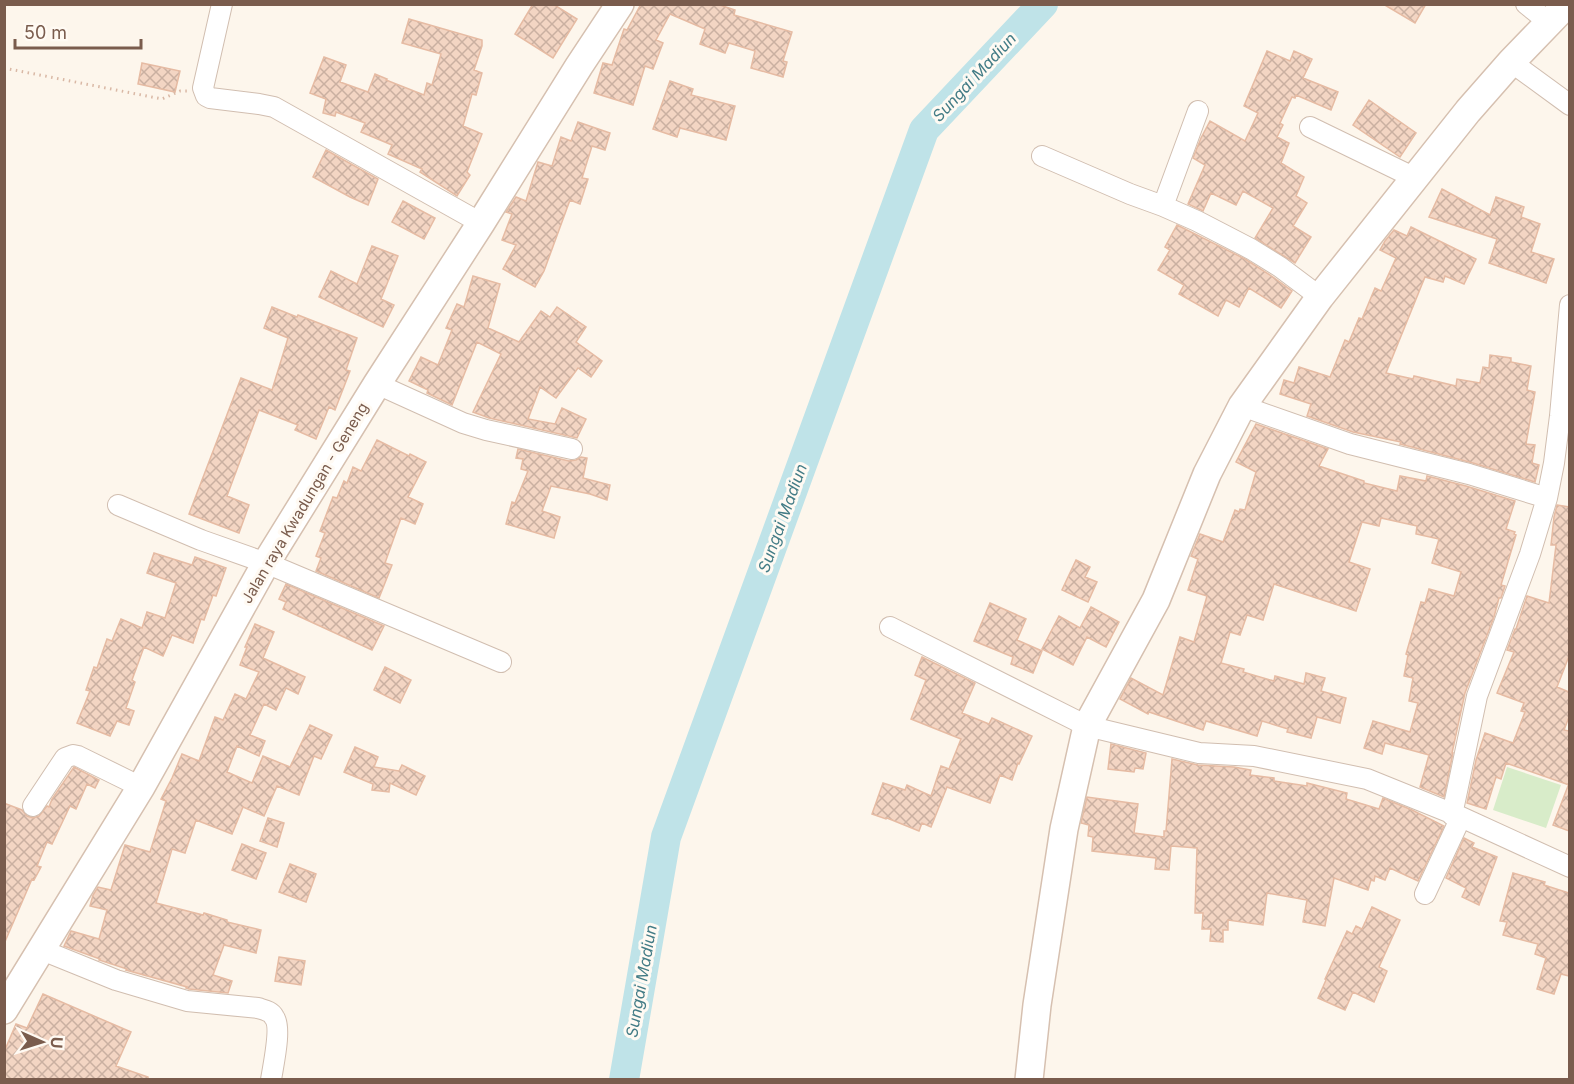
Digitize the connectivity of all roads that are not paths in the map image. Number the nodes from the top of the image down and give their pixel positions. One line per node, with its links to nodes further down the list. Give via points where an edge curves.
1 (222, 4): 12 (street, via 203,88 206,96 274,107)
2 (620, 4): 12 (street, Jalan raya Kwadungan - Geneng)
3 (1526, 4): 4 (street)
4 (1559, 14): 5 (street)
5 (1511, 62): 6 (street); 10 (street)
6 (1569, 105)
7 (1198, 111): 11 (street)
8 (1310, 126): 10 (street)
9 (1041, 156): 11 (street)
10 (1415, 177): 13 (street)
11 (1163, 206): 13 (street, via 1251,249)
12 (481, 223): 15 (street, Jalan raya Kwadungan - Geneng)
13 (1320, 297): 16 (street)
14 (1569, 305): 18 (street, via 1560,416)
15 (377, 384): 17 (street, via 463,423); 20 (street, Jalan raya Kwadungan - Geneng)
16 (1242, 406): 18 (street, via 1350,444); 23 (street, via 1208,474 1156,600)
17 (572, 449)
18 (1547, 498): 26 (street, via 1477,696)
19 (118, 505): 20 (street)
20 (266, 563): 22 (street); 24 (street, Jalan raya Kwadungan - Geneng)
21 (890, 627): 23 (street)
22 (501, 662)
23 (1087, 726): 26 (street, via 1199,753 1254,756 1367,779); 32 (street, via 1064,829)
24 (141, 787): 25 (street, via 73,754 65,758); 29 (street, Jalan raya Kwadungan - Geneng)
25 (33, 806)
26 (1456, 816): 27 (street); 28 (street)
27 (1569, 867)
28 (1425, 894)
29 (42, 950): 30 (street, Jalan raya Kwadungan - Geneng); 31 (street, via 116,980 187,1001 258,1008 274,1015 278,1030)
30 (4, 1010)
31 (271, 1080)
32 (1029, 1080)

